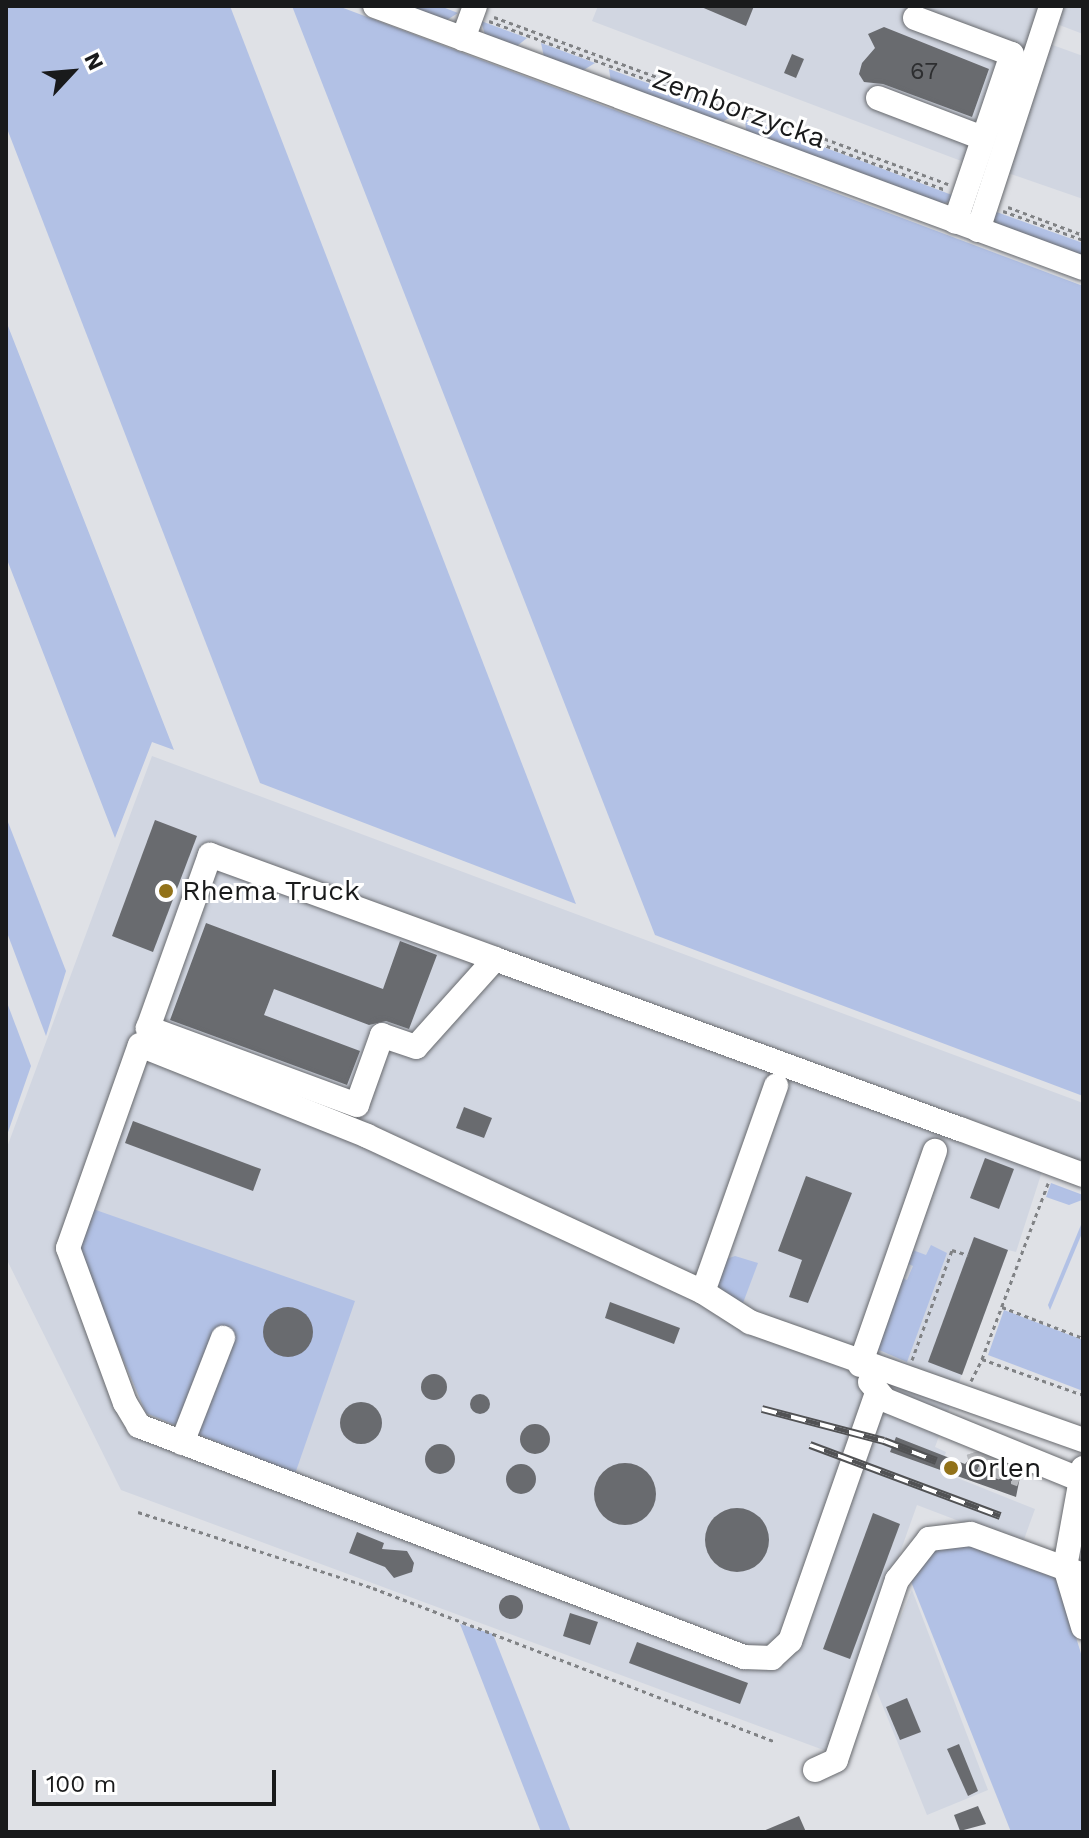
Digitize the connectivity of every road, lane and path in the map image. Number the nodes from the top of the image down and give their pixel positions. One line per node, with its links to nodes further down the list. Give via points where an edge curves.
1 (375, 6): 5 (street, Zemborzycka)
2 (1051, 6): 8 (street)
3 (479, 10): 5 (street); 8 (path); 8 (path)
4 (915, 18): 7 (street, via 1012,54)
5 (463, 39): 9 (street, Zemborzycka)
6 (878, 98): 7 (street)
7 (983, 138): 8 (street)
8 (975, 197): 9 (street); 10 (path)
9 (967, 226): 11 (street, Zemborzycka)
10 (1083, 237)
11 (1083, 268)
12 (495, 959): 12 (street, via 210,855 148,1028 357,1105 382,1035 416,1047); 15 (street)
13 (776, 1086): 17 (street)
14 (935, 1151): 22 (street)
15 (1072, 1179): 18 (path, via 1050,1179)
16 (968, 1255): 23 (path, via 952,1250)
17 (703, 1292): 22 (street, via 750,1322); 29 (street, via 367,1136 140,1045 68,1248 125,1403 139,1426)
18 (1002, 1307): 20 (path); 21 (path)
19 (223, 1338): 29 (street)
20 (1083, 1338)
21 (982, 1359): 24 (path); 26 (path)
22 (860, 1365): 25 (street); 27 (street)
23 (910, 1366)
24 (968, 1388)
25 (877, 1393): 29 (street, via 790,1641 772,1658 744,1657); 30 (street)
26 (1083, 1395)
27 (989, 1408): 28 (street); 30 (street, via 977,1414)
28 (1083, 1440)
29 (182, 1443)
30 (976, 1443): 32 (street)
31 (1021, 1475): 32 (street)
32 (1077, 1475): 34 (street, via 1079,1509 1067,1541)
33 (138, 1512): 36 (path, via 373,1588)
34 (1074, 1571): 35 (street); 37 (street, via 971,1534 929,1539 897,1580 836,1760)
35 (1083, 1627)
36 (774, 1741)
37 (815, 1770)

